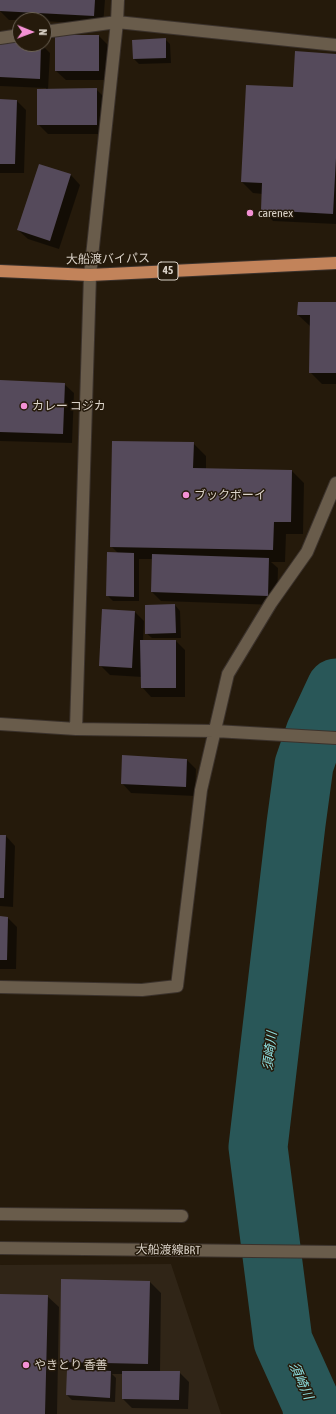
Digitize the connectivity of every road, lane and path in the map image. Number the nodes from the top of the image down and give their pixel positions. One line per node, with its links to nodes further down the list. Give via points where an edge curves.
1 (118, 0): 2 (street)
2 (117, 22): 3 (street); 6 (street); 9 (street)
3 (52, 31)
4 (12, 36): 5 (street)
5 (0, 38)
6 (336, 45)
7 (336, 263): 9 (highway, 大船渡バイパス / 45)
8 (0, 271): 9 (highway, 大船渡バイパス / 45)
9 (90, 275): 12 (street)
10 (336, 483): 13 (street, via 307,552 271,603 228,674)
11 (0, 724): 12 (street)
12 (76, 729): 13 (street)
13 (215, 731): 14 (street); 15 (street, via 201,790 177,986 142,990)
14 (336, 738)
15 (0, 987)
16 (0, 1214): 17 (street)
17 (182, 1216)
18 (0, 1248): 19 (street, 大船渡線BRT)
19 (336, 1252)

